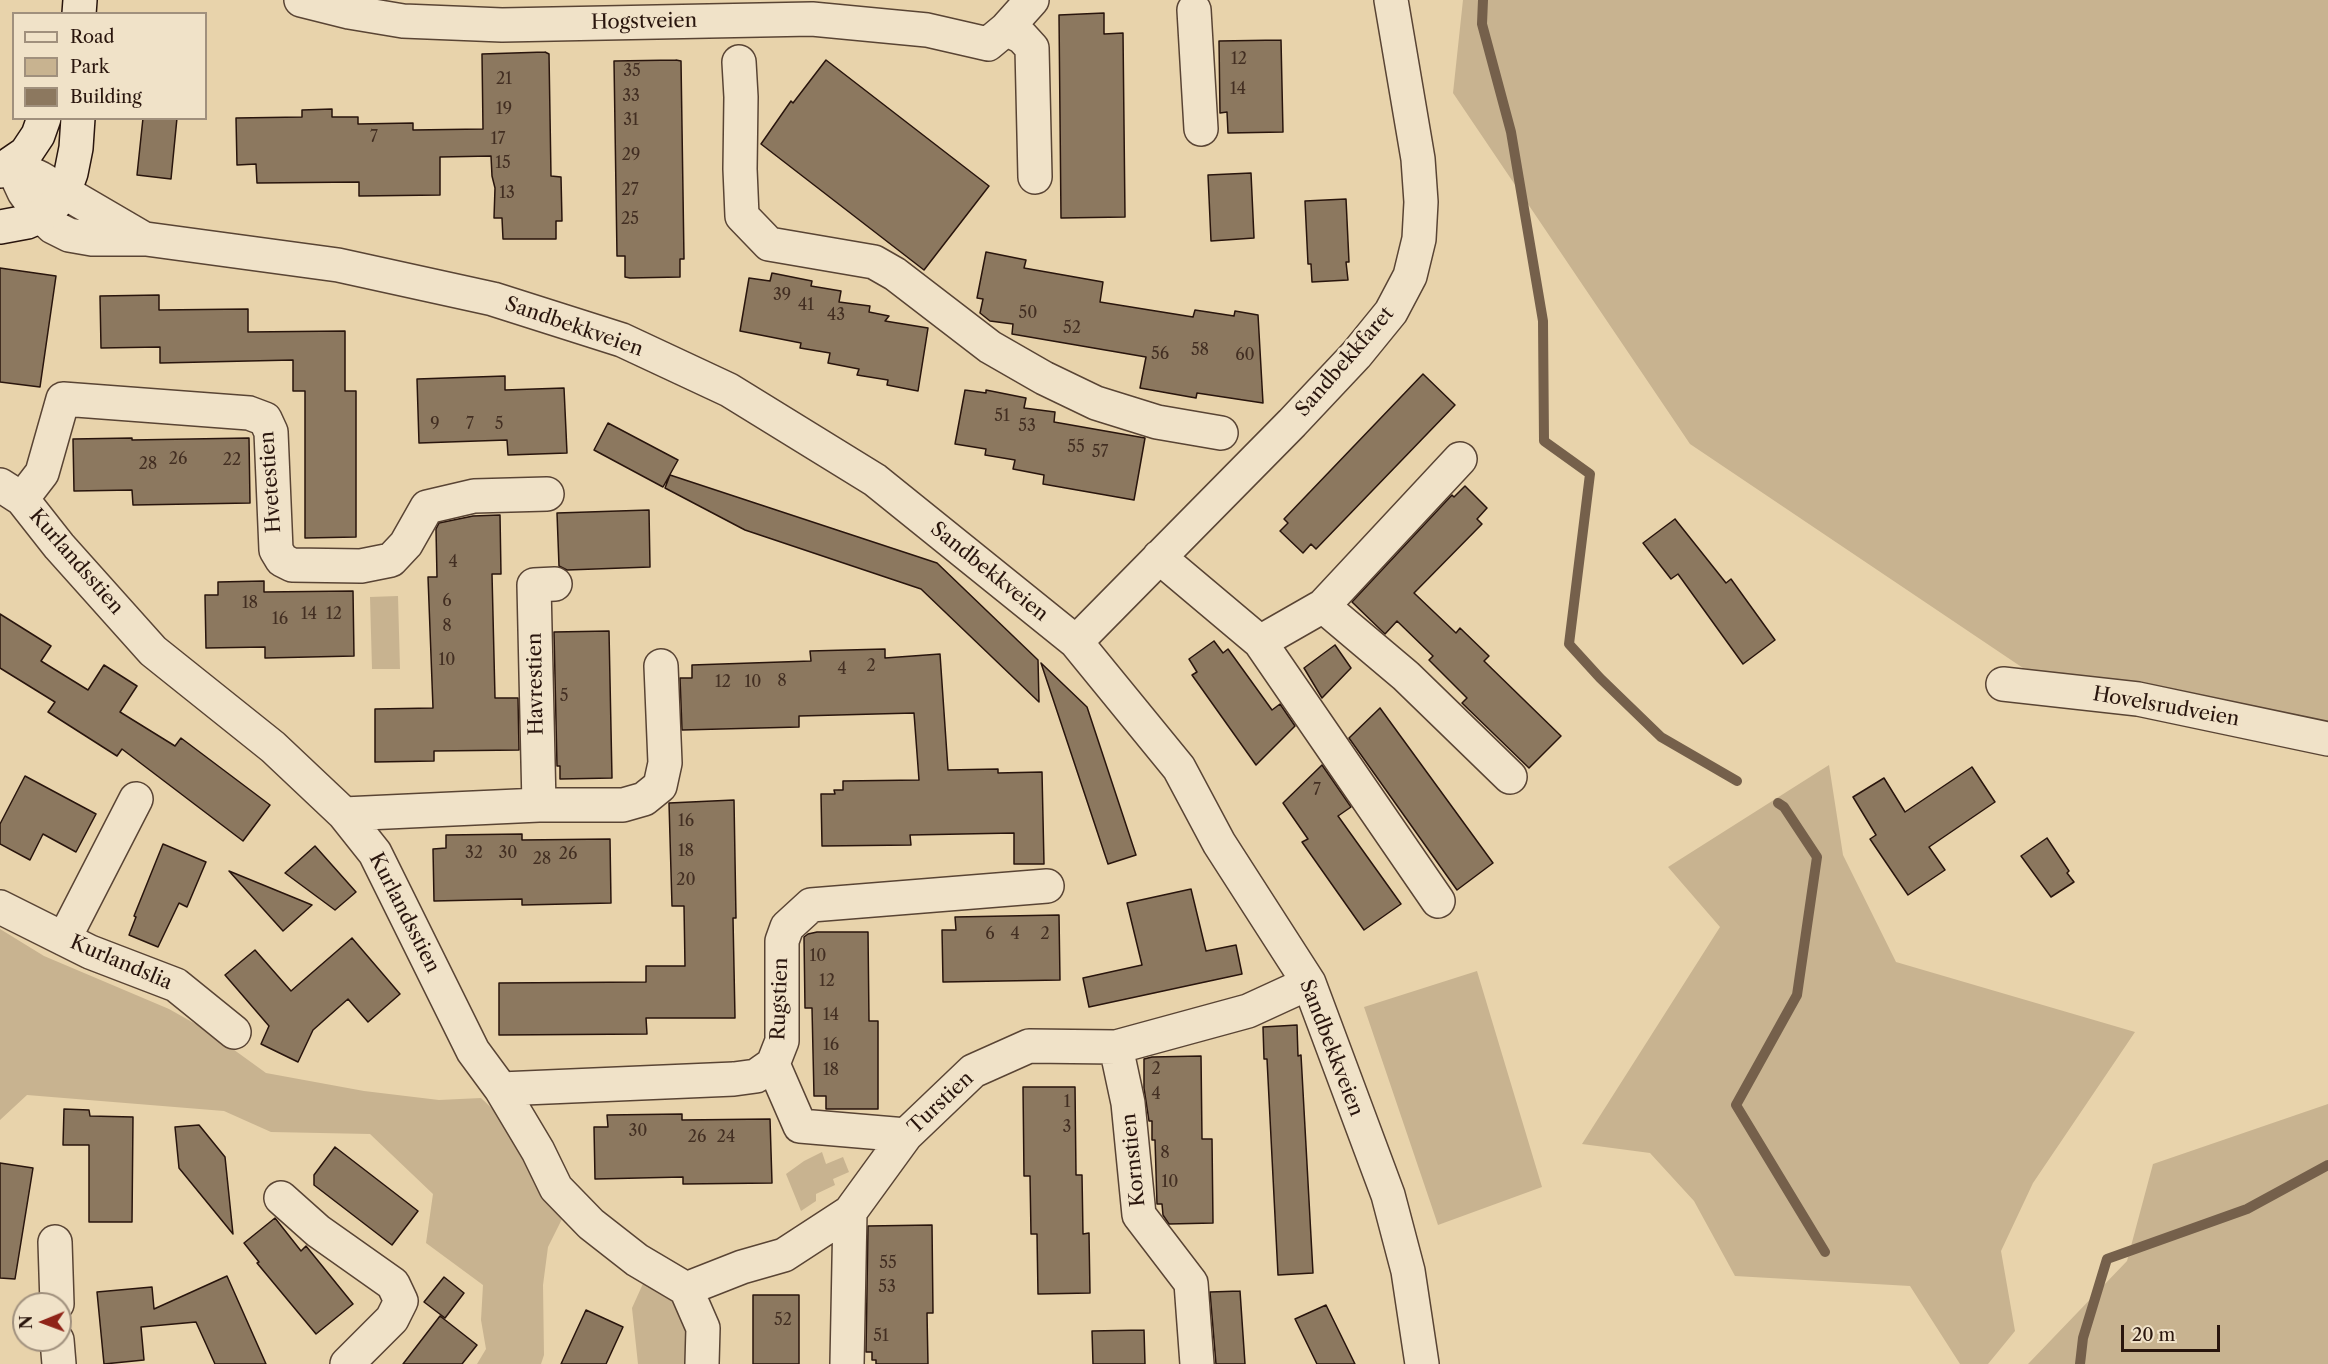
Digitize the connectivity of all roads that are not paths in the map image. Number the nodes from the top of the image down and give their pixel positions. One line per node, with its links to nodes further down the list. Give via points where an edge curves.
1 (301, 0): 5 (street, Hogstveien, via 403,21 502,25 812,19)
2 (1032, 0): 5 (street)
3 (1391, 0): 20 (street, Sandbekkfaret, via 1417,149 1421,202 1419,239 1410,276 1391,312 1356,355)
4 (1194, 10): 9 (street)
5 (997, 36): 11 (street, via 1022,37 1032,48)
6 (739, 62): 16 (street, via 742,216 769,244 874,262 990,347 1044,378 1096,403 1147,419)
7 (43, 120): 10 (street, via 26,153)
8 (78, 120): 12 (street, via 71,173)
9 (1201, 129)
10 (6, 168): 12 (street, Sandbekkveien); 13 (street, Sandbekkveien)
11 (1035, 177)
12 (63, 192): 13 (street); 15 (street, Sandbekkveien)
13 (41, 216): 14 (street); 15 (street, Sandbekkveien, via 69,235)
14 (0, 227)
15 (146, 239): 23 (street, Sandbekkveien, via 338,265 493,299 622,340 729,390 875,480)
16 (1221, 433)
17 (1460, 459): 22 (street)
18 (11, 492): 19 (street, Hvetestien, via 42,473 63,399 249,412 265,418 272,432 276,550 282,561 292,565 361,566 391,561 406,544 427,507 474,496); 31 (street, Kurlandsstien, via 153,651 273,747)
19 (547, 494)
20 (1159, 557): 23 (street, Sandbekkfaret); 24 (street)
21 (555, 584): 30 (street, Havrestien, via 534,585)
22 (1323, 606): 24 (street); 28 (street, via 1406,676)
23 (1076, 642): 36 (street, Sandbekkveien, via 1179,768 1219,843)
24 (1260, 642): 33 (street)
25 (661, 666): 30 (street, via 665,763 660,786 644,799 623,805)
26 (2003, 684): 27 (street, Hovelsrudveien, via 2138,699)
27 (2328, 739)
28 (1510, 777)
29 (136, 799): 35 (street)
30 (539, 805): 31 (street)
31 (344, 814): 40 (street, Kurlandsstien, via 375,854 473,1051)
32 (1047, 886): 39 (street, Rugstien, via 811,905 788,927 782,941 782,1041)
33 (1438, 901)
34 (0, 907): 35 (street, Kurlandslia)
35 (64, 939): 37 (street, Kurlandslia, via 176,985)
36 (1309, 983): 38 (street, Turstien, via 1248,1011); 51 (street, Sandbekkveien, via 1388,1195 1408,1271)
37 (234, 1032)
38 (1116, 1047): 41 (street, Turstien, via 1029,1046 973,1071); 50 (street, Kornstien, via 1128,1103 1139,1215 1191,1283)
39 (773, 1064): 40 (street, Rugstien, via 756,1076 734,1079); 41 (street, via 800,1125)
40 (501, 1089): 45 (street, Kurlandsstien, via 556,1188 591,1224 637,1260)
41 (906, 1135): 43 (street, Turstien)
42 (281, 1198): 47 (street, via 318,1231 393,1284 401,1301 392,1320)
43 (850, 1212): 45 (street, Turstien, via 784,1255); 49 (street)
44 (56, 1242): 46 (street)
45 (686, 1289): 48 (street, via 703,1328)
46 (57, 1292)
47 (347, 1364)
48 (702, 1364)
49 (847, 1364)
50 (1197, 1364)
51 (1422, 1364)

